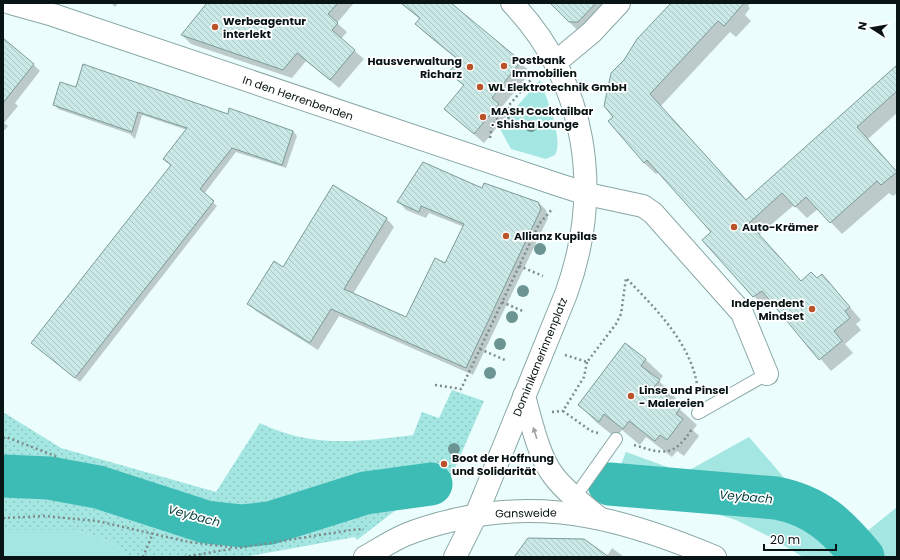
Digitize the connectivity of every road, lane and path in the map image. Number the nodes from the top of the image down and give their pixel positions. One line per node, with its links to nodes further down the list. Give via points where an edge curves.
1 (10, 3): 7 (street, In den Herrenbenden, via 53,15)
2 (512, 3): 4 (street, Dominikanerinnenplatz, via 534,27)
3 (619, 3): 4 (street, via 592,32)
4 (556, 62): 5 (path, via 535,75); 8 (street, Dominikanerinnenplatz, via 580,130)
5 (508, 107): 6 (path); 7 (path, via 492,125 489,140)
6 (509, 128)
7 (477, 158): 8 (street, In den Herrenbenden)
8 (586, 194): 18 (street, via 643,206 663,222 742,313); 20 (street, Dominikanerinnenplatz, via 584,229 573,272)
9 (553, 208): 10 (path, via 539,224)
10 (519, 266): 11 (path); 12 (path)
11 (543, 276)
12 (502, 302): 13 (path); 14 (path)
13 (525, 312)
14 (480, 349): 16 (path); 19 (path, via 461,389)
15 (565, 354): 17 (path)
16 (505, 360)
17 (587, 362): 21 (path, via 584,378); 23 (path, via 621,314 626,278 661,313 680,341 697,380)
18 (767, 374): 23 (lane)
19 (435, 385)
20 (524, 396): 28 (street, Dominikanerinnenplatz); 30 (street, Gansweide, one-way to 20, via 570,494 552,474 535,433)
21 (563, 411): 22 (path); 25 (path, via 591,431)
22 (548, 412)
23 (698, 413): 25 (path, via 690,431 676,448 668,451 660,452)
24 (3, 438): 26 (path)
25 (616, 439): 27 (lane)
26 (58, 457)
27 (582, 487)
28 (476, 515): 30 (street, Gansweide, via 543,510); 36 (street, Gansweide, via 413,532); 37 (street, Dominikanerinnenplatz)
29 (3, 518): 32 (path, via 44,516 78,519)
30 (599, 518): 38 (street, Gansweide, via 658,535)
31 (371, 529): 33 (path)
32 (153, 533): 33 (path, via 214,547); 34 (path)
33 (238, 548): 35 (path)
34 (143, 557)
35 (184, 557)
36 (365, 557)
37 (455, 557)
38 (715, 557)

